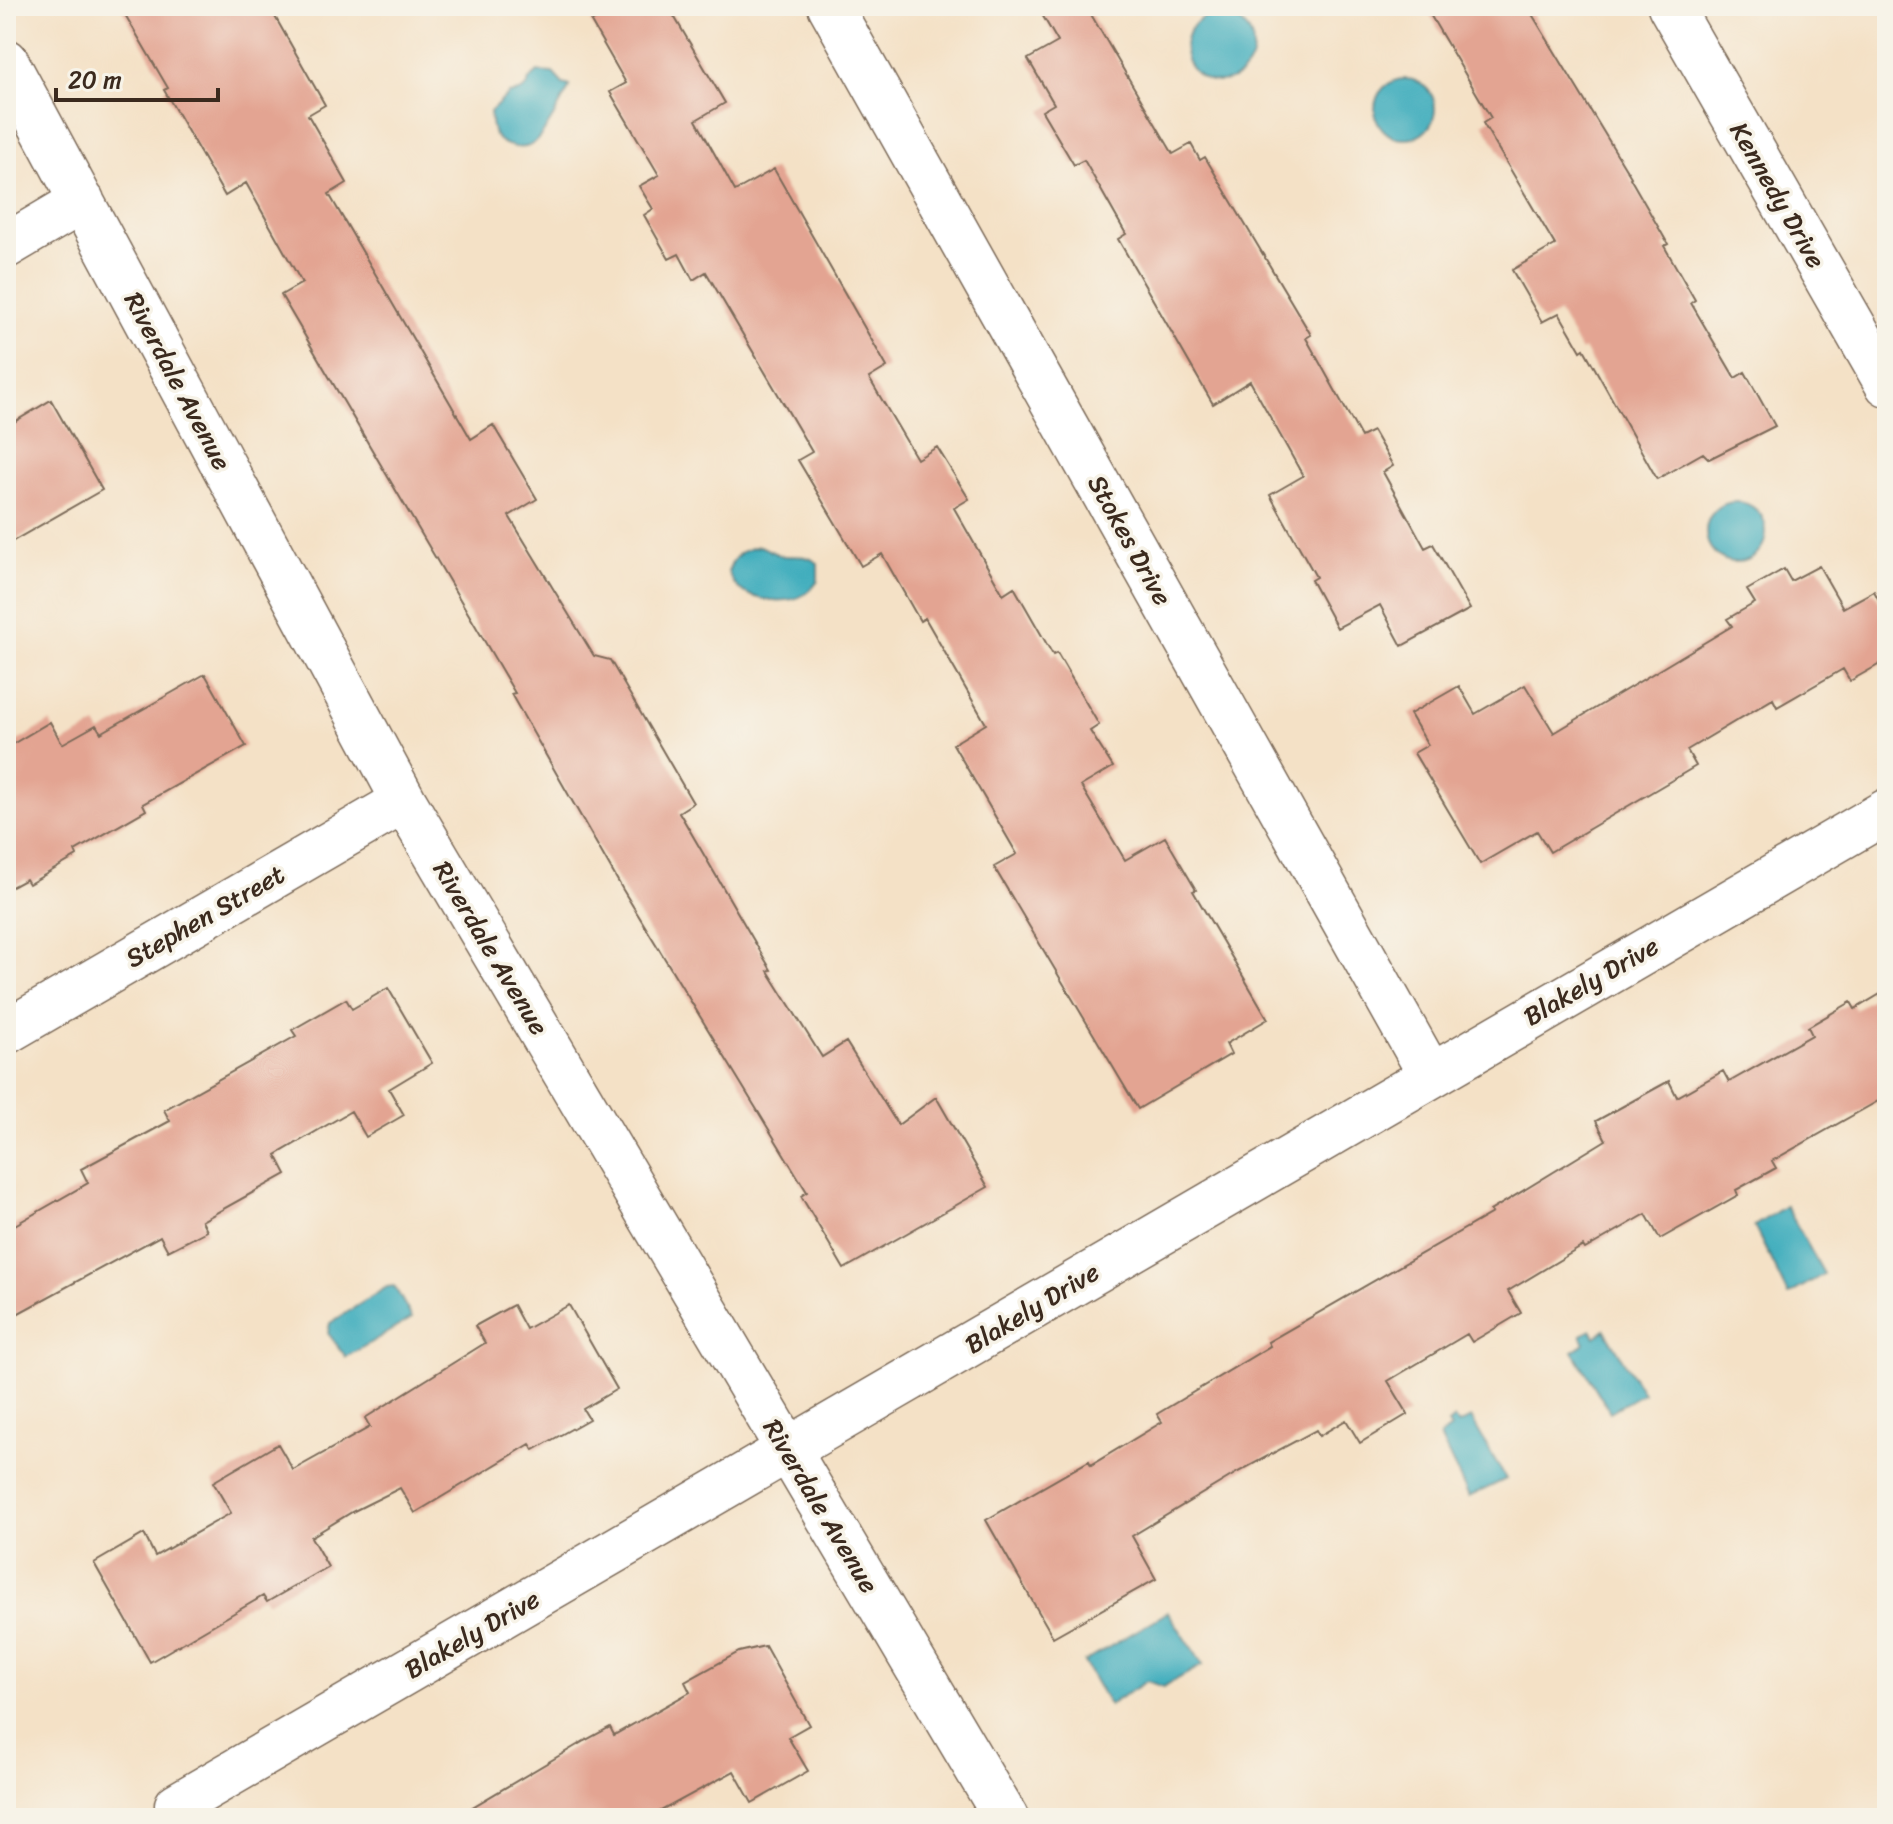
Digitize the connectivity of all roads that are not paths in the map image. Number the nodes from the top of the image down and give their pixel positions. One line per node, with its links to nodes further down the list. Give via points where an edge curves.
1 (830, 6): 10 (street, Stokes Drive)
2 (1670, 6): 6 (street, Kennedy Drive)
3 (6, 61): 4 (street, Riverdale Avenue)
4 (82, 201): 5 (street); 7 (street, Riverdale Avenue)
5 (6, 246)
6 (1887, 384)
7 (404, 801): 9 (street, Stephen Street); 11 (street, Riverdale Avenue)
8 (1887, 811): 10 (street, Blakely Drive)
9 (6, 1032)
10 (1430, 1074): 11 (street, Blakely Drive)
11 (788, 1451): 12 (street, Blakely Drive); 13 (street, Riverdale Avenue)
12 (177, 1805)
13 (1006, 1818)

